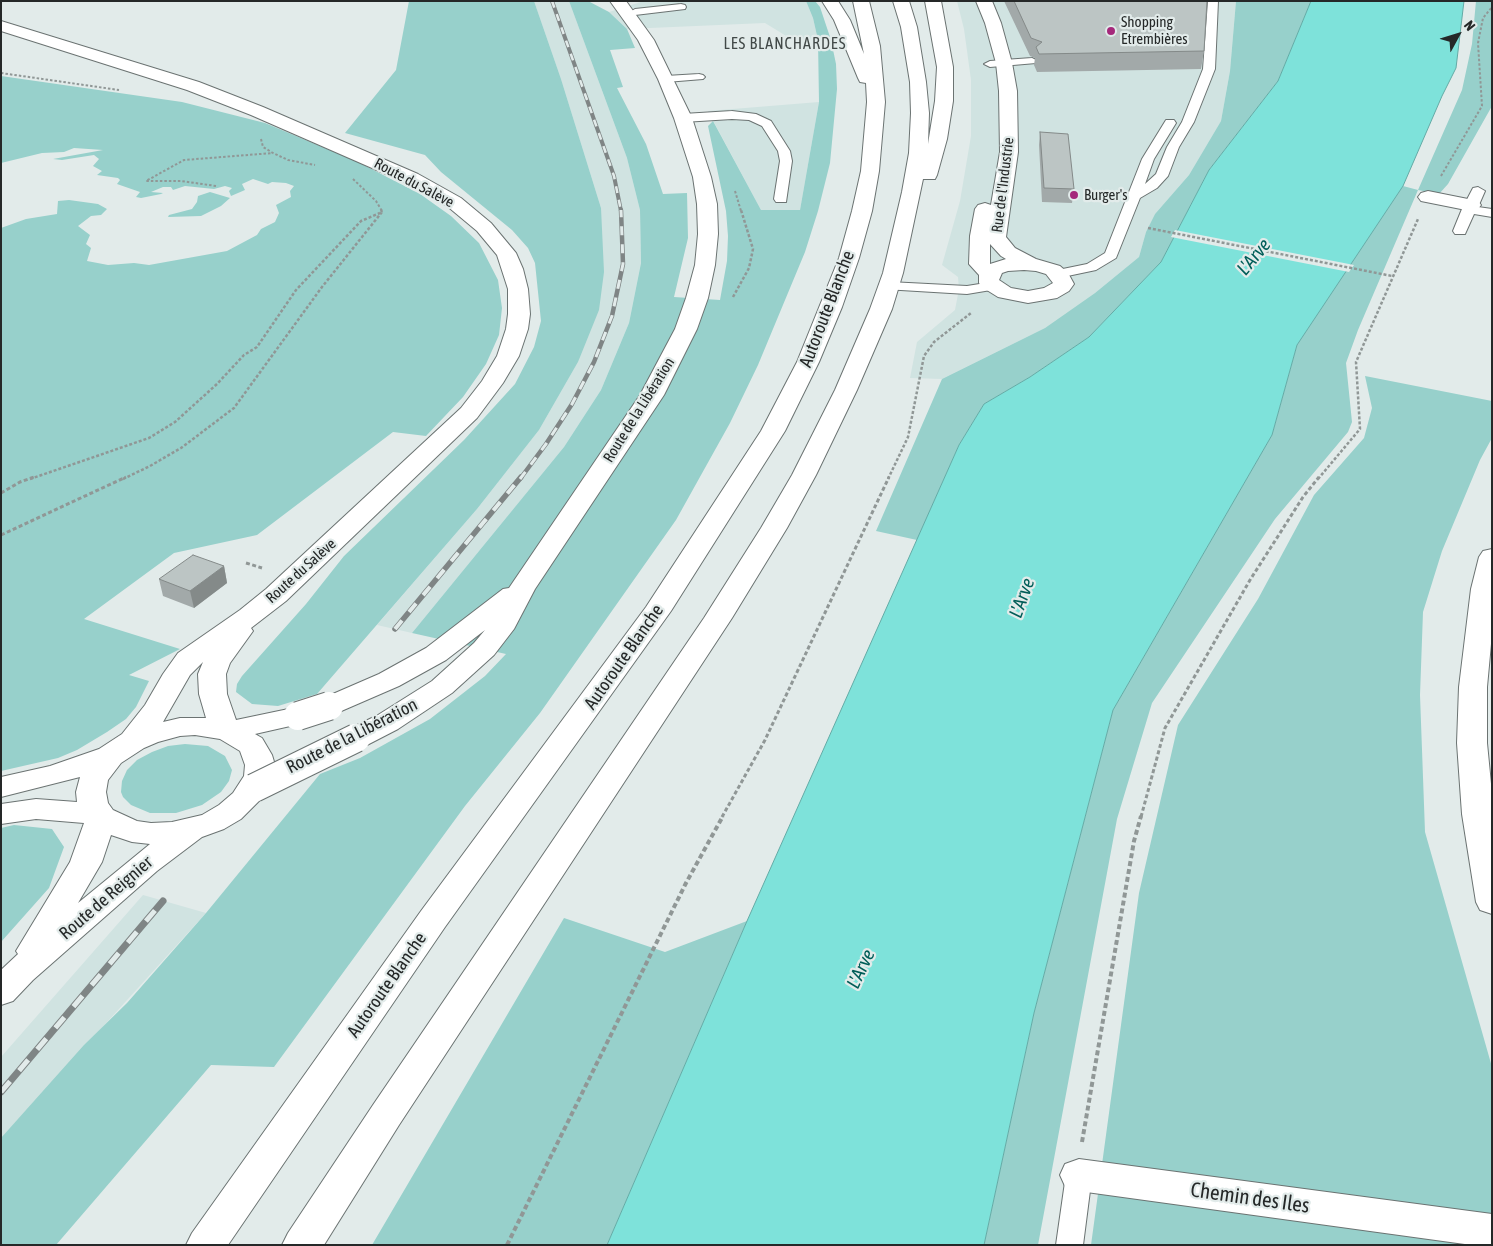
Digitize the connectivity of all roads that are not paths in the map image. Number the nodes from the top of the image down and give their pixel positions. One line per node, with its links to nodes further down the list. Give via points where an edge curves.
1 (618, 1): 10 (main road, Route de la Libération)
2 (830, 1): 16 (main road, via 842,20)
3 (861, 1): 16 (main road, Autoroute Blanche, via 872,46)
4 (901, 1): 28 (main road, via 913,49 920,113 912,192)
5 (933, 1): 28 (main road, via 945,67 944,101 926,182)
6 (971, 1): 12 (main road, Rue de l'Industrie)
7 (984, 1): 12 (main road, Rue de l'Industrie, via 993,23)
8 (1213, 1): 19 (lane, via 1209,69 1188,122 1173,147 1162,176)
9 (681, 8): 10 (lane)
10 (636, 11): 15 (main road, Route de la Libération, via 646,40)
11 (1, 26): 32 (main road, Route du Salève, via 193,86 394,170 440,193 465,210 501,244 511,262 518,289 517,329 508,356 481,398 414,466)
12 (997, 63): 13 (lane); 26 (main road, Rue de l'Industrie, via 1008,91 1010,145 996,237 1008,252); 29 (main road, Rue de l'Industrie, via 991,174 979,243 979,264)
13 (1033, 63)
14 (699, 77): 15 (lane)
15 (666, 79): 17 (main road, Route de la Libération)
16 (876, 102): 44 (main road, Autoroute Blanche, via 870,171 849,258 808,362 773,431 657,611 428,927)
17 (683, 118): 21 (lane, via 732,115 752,117 767,124 784,151 786,161); 31 (main road, Route de la Libération, via 707,204 708,234 697,298 682,337 652,395)
18 (1170, 123): 19 (lane, via 1148,159)
19 (1134, 196): 27 (lane, via 1111,255 1090,267)
20 (1428, 197): 22 (main road)
21 (781, 199)
22 (1473, 202): 23 (lane); 24 (lane); 25 (lane)
23 (1492, 205)
24 (1492, 213)
25 (1460, 231)
26 (1031, 264): 27 (main road, Rue de l'Industrie); 29 (main road, Rue de l'Industrie, via 1005,265 995,269)
27 (1058, 274): 29 (main road, via 1064,284 1050,294 1028,297)
28 (891, 280): 29 (lane, via 967,290); 45 (main road, via 846,390 774,528 718,618)
29 (994, 284)
30 (1492, 557): 40 (main road, via 1477,639 1472,743 1478,814)
31 (522, 589): 33 (main road, Route de la Libération, bridge, via 454,642 414,667 350,697 298,716); 35 (main road, Route de la Libération, bridge, via 500,629 484,649 442,687 388,722 306,760)
32 (250, 616): 33 (main road, Route du Salève, via 222,654 212,674 213,694); 34 (main road, Route du Salève, via 188,659 149,720)
33 (227, 731): 34 (main road, via 180,727 156,732); 35 (main road, via 251,745)
34 (121, 749): 36 (main road, via 57,774); 38 (main road, via 100,768 93,780 93,804)
35 (257, 774): 39 (main road, via 244,800 230,812)
36 (1, 787)
37 (1, 814): 38 (main road, via 36,809)
38 (101, 816): 39 (main road, via 132,831 151,834); 41 (main road, Route de Reignier, via 86,862)
39 (198, 827): 41 (main road, Route de Reignier, via 146,863)
40 (1492, 902)
41 (11, 982)
42 (1079, 1174): 43 (main road, Chemin des Iles); 46 (lane)
43 (1492, 1231)
44 (206, 1245)
45 (302, 1245)
46 (1069, 1245)

